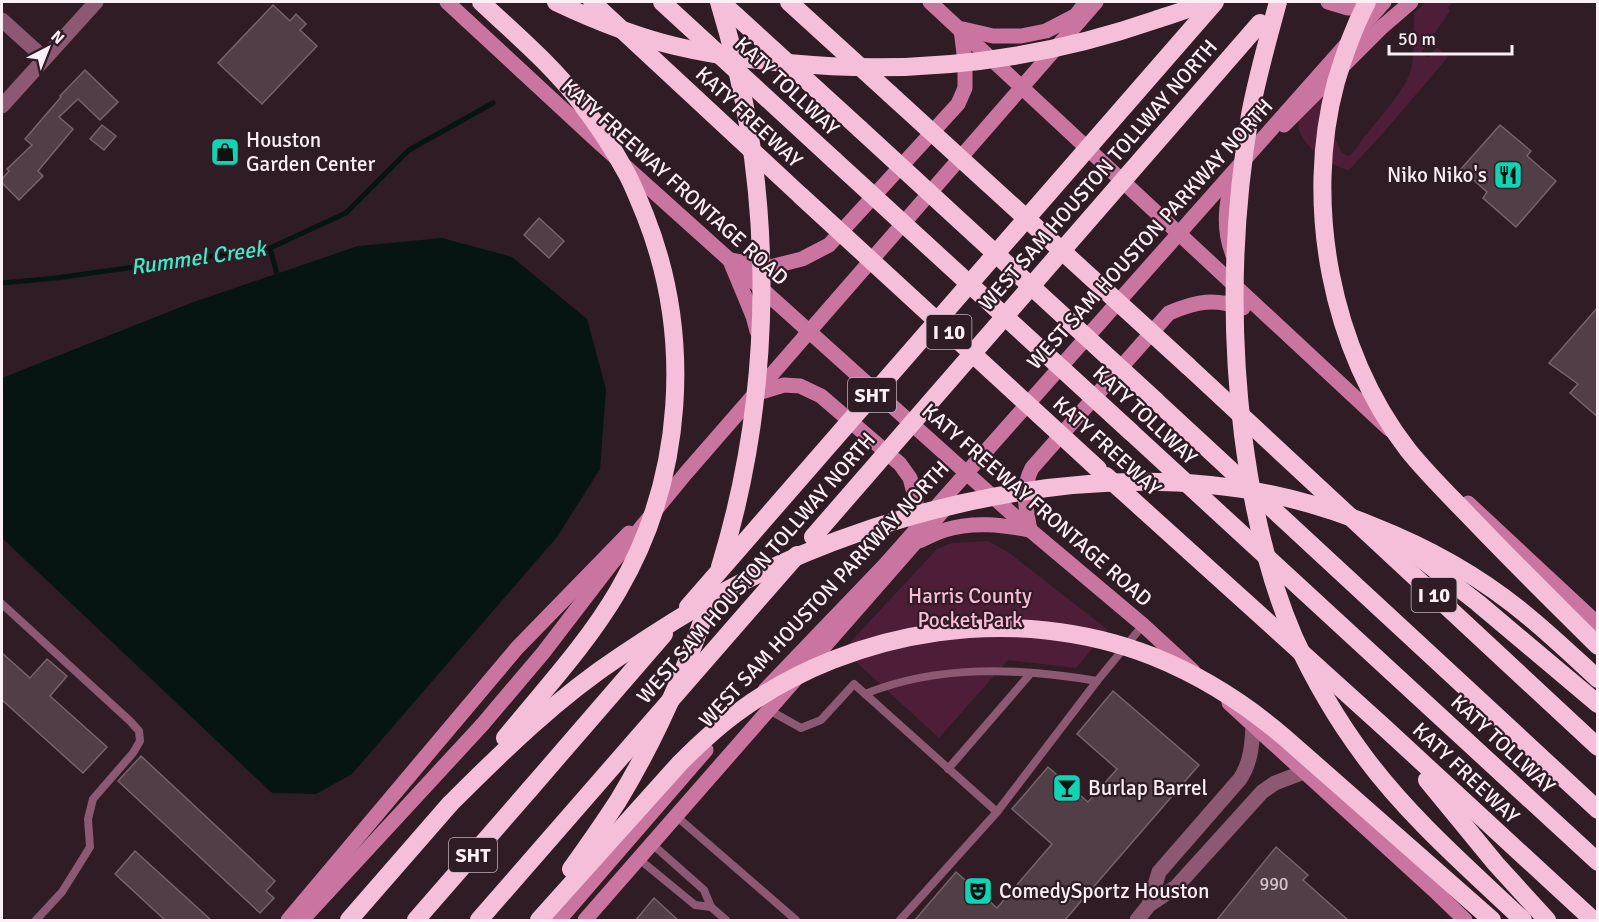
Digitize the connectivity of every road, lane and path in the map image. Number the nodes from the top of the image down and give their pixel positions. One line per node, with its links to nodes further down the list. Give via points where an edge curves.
1 (96, 2): 23 (street)
2 (447, 2): 29 (main road, KATY FREEWAY FRONTAGE ROAD)
3 (481, 2): 52 (highway, bridge, via 579,100 628,175 654,238 666,281 675,391 660,490 646,533 618,591 583,643)
4 (556, 2): 13 (highway, bridge, via 609,26 675,46 755,60 881,68 977,62 1071,45)
5 (574, 2): 24 (highway)
6 (592, 2): 24 (highway, KATY FREEWAY / I 10)
7 (662, 2): 58 (highway, KATY TOLLWAY, bridge)
8 (720, 2): 53 (highway, KATY TOLLWAY, bridge); 67 (highway, bridge, via 746,116 760,239 761,336 744,473 703,620 657,727 618,800)
9 (789, 2): 33 (highway, I 10, bridge)
10 (930, 2): 22 (main road)
11 (1086, 2): 20 (main road)
12 (1096, 2): 63 (main road, bridge, via 686,473 482,725)
13 (1207, 2)
14 (1215, 2): 65 (highway, WEST SAM HOUSTON TOLLWAY NORTH / SHT, bridge)
15 (1279, 2): 66 (highway, WEST SAM HOUSTON TOLLWAY NORTH / SHT, bridge); 77 (highway, bridge, via 1251,114 1238,209 1235,272 1239,401 1251,495 1262,542 1294,638 1364,756 1426,827)
16 (1328, 2): 19 (main road, via 1348,8)
17 (1366, 2): 40 (highway, bridge, via 1336,83 1325,143 1323,204 1336,298 1345,329 1368,385 1408,449)
18 (1384, 2): 69 (main road, WEST SAM HOUSTON PARKWAY NORTH, bridge, via 884,566 706,750)
19 (1409, 2): 27 (main road, via 1293,115)
20 (1075, 16): 22 (main road, via 1046,31 1021,36 993,36); 25 (main road)
21 (2, 20): 23 (street)
22 (961, 29): 25 (main road); 29 (main road, via 965,88 958,104 829,245 802,259 770,267)
23 (44, 58): 26 (street)
24 (680, 83): 48 (highway, KATY FREEWAY / I 10, bridge)
25 (1026, 89): 28 (main road); 31 (main road)
26 (2, 106)
27 (1233, 182): 28 (main road); 30 (main road, via 1226,222 1231,250 1249,290)
28 (1184, 237): 30 (main road); 34 (main road)
29 (730, 260): 31 (main road, KATY FREEWAY FRONTAGE ROAD); 32 (main road, via 753,316 762,352)
30 (1276, 324): 35 (main road, via 1255,312 1214,302 1189,304 1169,313 1032,468 1025,487); 38 (main road)
31 (815, 336): 32 (main road); 34 (main road, KATY FREEWAY FRONTAGE ROAD)
32 (761, 392): 36 (main road, via 784,385 801,386 820,396 900,464 910,478 916,500); 62 (main road, via 517,648)
33 (1271, 443): 45 (highway, via 1478,603); 49 (highway, I 10)
34 (972, 478): 35 (main road, KATY FREEWAY FRONTAGE ROAD); 36 (main road)
35 (1030, 530): 36 (main road, via 996,524 969,525 946,529); 39 (main road, KATY FREEWAY FRONTAGE ROAD)
36 (916, 542): 46 (main road)
37 (2, 604): 61 (lane, via 139,731 140,741 133,753 93,800 88,819 90,847 62,892)
38 (1598, 624)
39 (1143, 626): 43 (lane); 47 (main road, KATY FREEWAY FRONTAGE ROAD)
40 (1598, 646)
41 (1031, 673): 43 (lane); 44 (lane, via 928,676); 50 (lane)
42 (1598, 679): 52 (highway, bridge, via 1505,598 1444,560 1373,526 1284,498 1211,485 1133,482 1060,488 968,502 885,525 804,555 728,590 598,671 537,721)
43 (1096, 681): 54 (lane)
44 (866, 694): 46 (lane, via 854,684 821,720 801,728); 50 (lane)
45 (1598, 704)
46 (769, 710): 55 (main road)
47 (1253, 726): 51 (main road, KATY FREEWAY FRONTAGE ROAD); 59 (street, via 1245,771 1159,872)
48 (1386, 729): 78 (highway); 79 (highway, KATY FREEWAY / I 10)
49 (1598, 747)
50 (948, 769): 54 (lane)
51 (1304, 772): 59 (street, via 1262,792 1176,886); 75 (main road, KATY FREEWAY FRONTAGE ROAD)
52 (450, 804): 64 (highway)
53 (1598, 810)
54 (997, 812): 73 (lane)
55 (676, 816): 56 (main road); 72 (lane)
56 (652, 844): 57 (main road); 60 (lane, via 704,890)
57 (639, 859): 60 (lane, via 694,905); 70 (main road)
58 (1598, 862)
59 (1149, 905): 74 (street)
60 (711, 907): 71 (lane)
61 (36, 921)
62 (288, 921)
63 (302, 921)
64 (349, 921)
65 (416, 921)
66 (479, 921)
67 (531, 921)
68 (539, 921): 76 (highway, bridge, via 696,746 739,711 813,668 871,647 942,632 995,628 1084,636 1154,656 1204,680 1271,725)
69 (559, 921)
70 (585, 921)
71 (726, 921)
72 (796, 921)
73 (900, 921)
74 (1137, 921)
75 (1465, 921)
76 (1492, 921)
77 (1523, 921)
78 (1547, 921)
79 (1593, 921)

